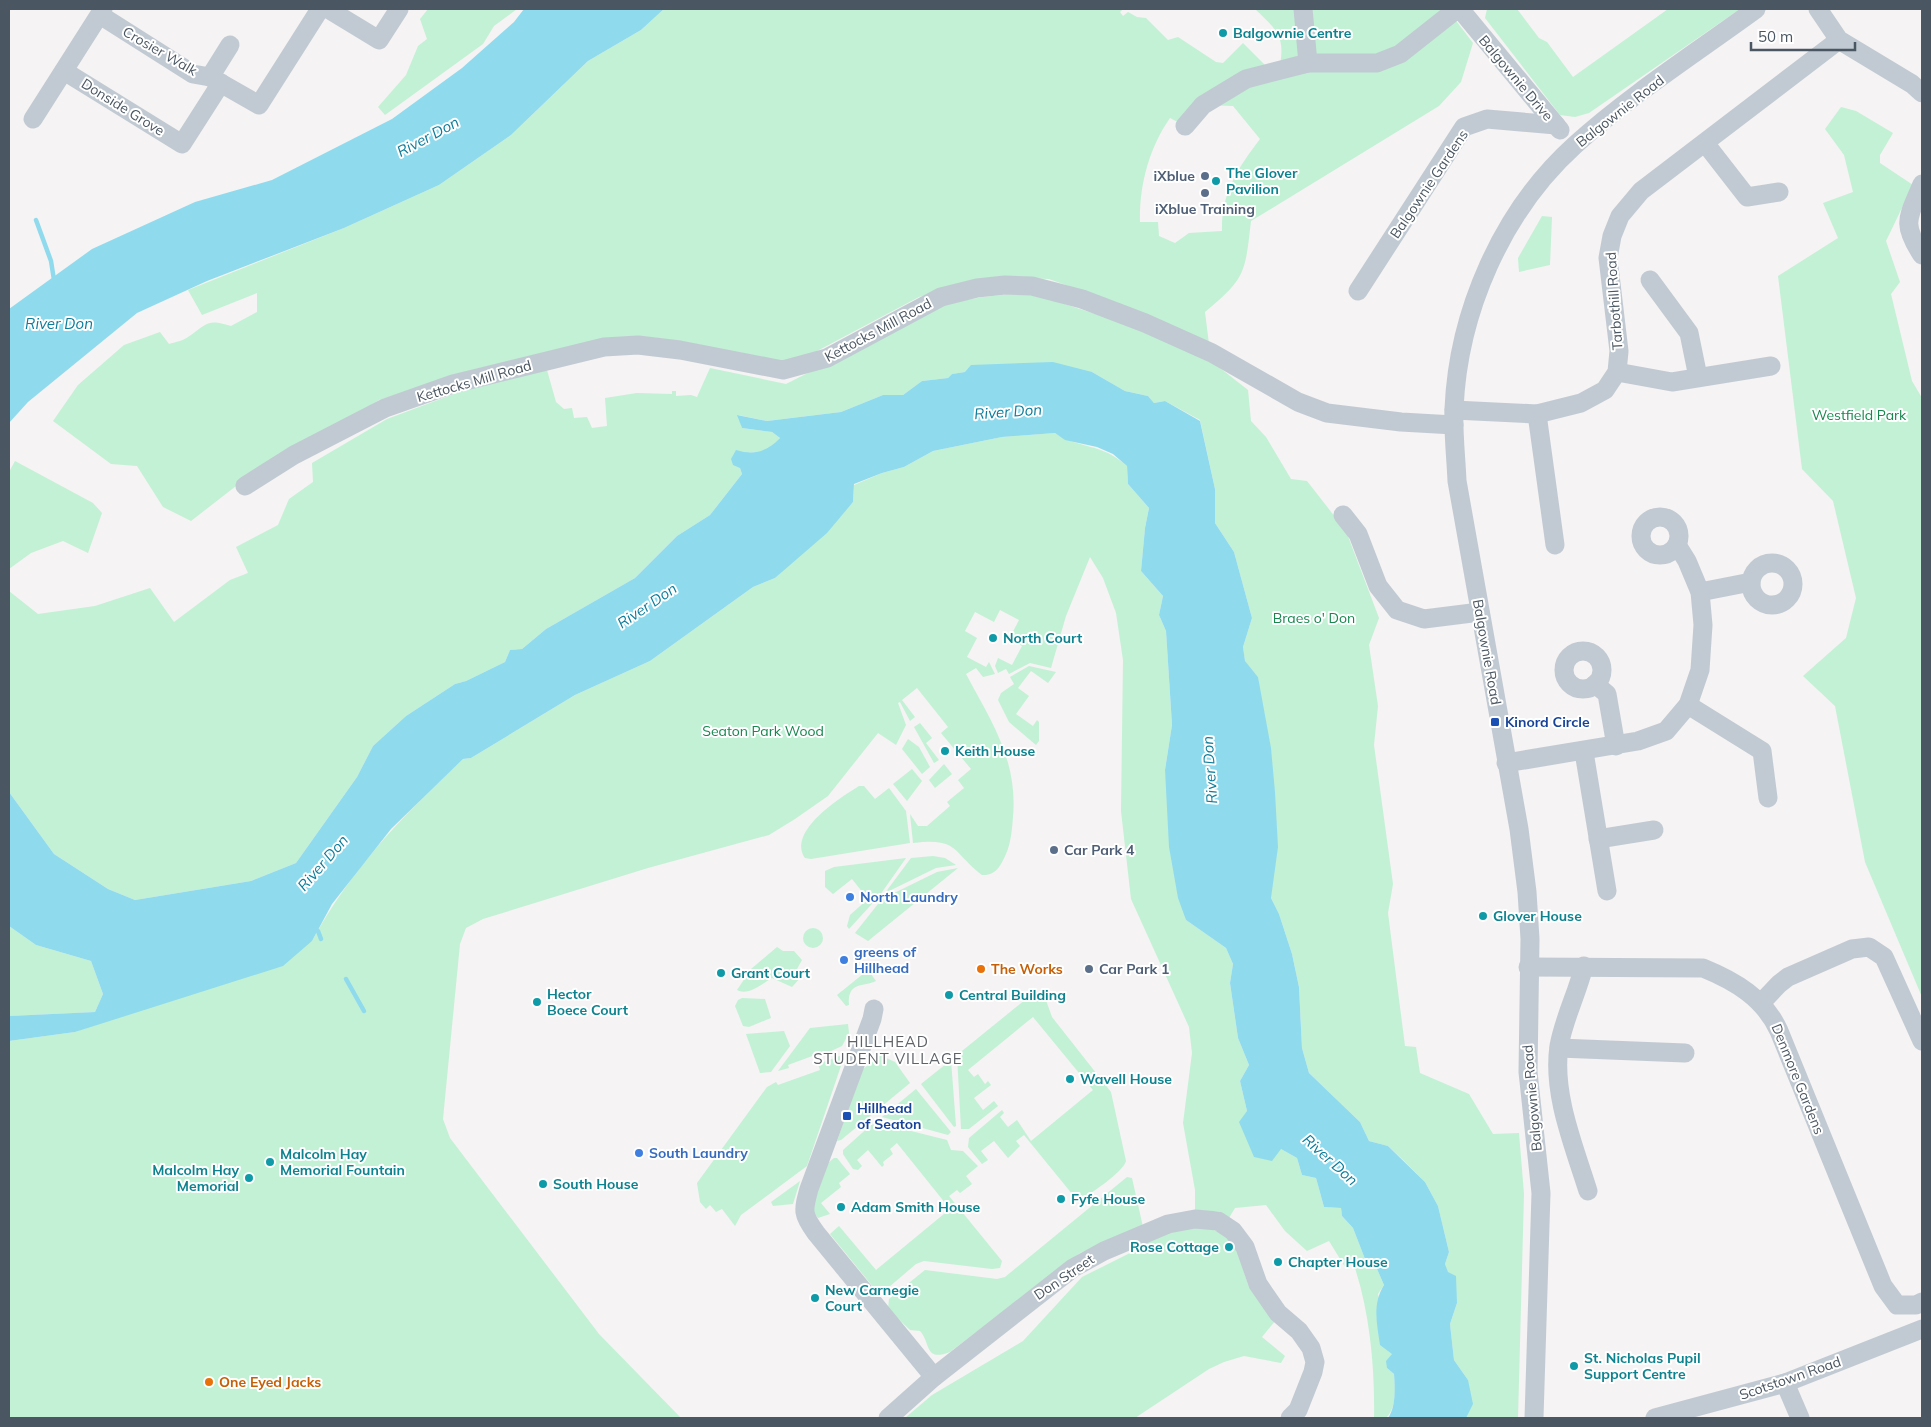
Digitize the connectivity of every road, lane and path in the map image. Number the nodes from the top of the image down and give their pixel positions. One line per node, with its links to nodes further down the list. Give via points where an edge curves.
1 (320, 9): 13 (street, Crosier Walk, via 259,105)
2 (328, 9): 3 (street, via 378,40)
3 (399, 9)
4 (1303, 9): 11 (street)
5 (1458, 9): 11 (street, via 1400,54 1377,63); 16 (street, Balgownie Drive)
6 (1756, 9): 19 (street, Balgownie Road)
7 (1818, 9): 9 (street)
8 (102, 12): 12 (street); 13 (street, Crosier Walk, via 193,74)
9 (1839, 40): 14 (street, via 1912,84); 18 (street, Tarbothill Road)
10 (230, 45): 13 (street)
11 (1308, 64): 17 (street, via 1246,79 1203,105)
12 (64, 71): 13 (street, Donside Grove, via 182,144); 15 (street)
13 (216, 80)
14 (1922, 94)
15 (33, 119)
16 (1556, 125): 19 (street, Balgownie Drive); 24 (street, Balgownie Gardens, via 1486,119 1464,127)
17 (1185, 126)
18 (1705, 143): 21 (street, via 1747,196); 26 (street, Tarbothill Road, via 1640,191 1620,216 1612,236 1608,258 1619,351)
19 (1573, 146): 29 (street, Balgownie Road, via 1519,211 1491,261 1461,347)
20 (1922, 184): 22 (street, via 1907,223 1910,238)
21 (1779, 192)
22 (1922, 255)
23 (1650, 280): 27 (street, via 1689,333)
24 (1358, 291)
25 (1771, 366): 27 (street)
26 (1617, 372): 27 (street, via 1672,382); 28 (street, via 1605,390 1581,402)
27 (1698, 377)
28 (1537, 414): 29 (street); 32 (street)
29 (1454, 417): 30 (street, Kettocks Mill Road, via 1401,422 1327,412 1298,402 1212,353 1136,320 1057,291 1005,285 941,297 827,358 783,370 680,350 623,345 453,384 385,408); 36 (street, Balgownie Road, via 1457,481)
30 (245, 486)
31 (1343, 515): 36 (street, via 1358,534 1378,586 1397,610 1424,619)
32 (1555, 545)
33 (1677, 545): 35 (street)
34 (1751, 582): 35 (street)
35 (1700, 592): 38 (street, via 1704,625 1700,670)
36 (1480, 612): 41 (street, Balgownie Road)
37 (1595, 684): 39 (street, via 1607,694)
38 (1688, 705): 39 (street, via 1666,731); 42 (street, via 1762,750)
39 (1616, 746): 40 (street)
40 (1584, 752): 41 (street); 44 (street)
41 (1506, 763): 47 (street, Balgownie Road, via 1525,869 1529,914)
42 (1768, 798)
43 (1654, 830): 44 (street)
44 (1598, 839): 45 (street)
45 (1607, 892)
46 (1584, 966): 47 (street, Denmore Gardens); 48 (street, Denmore Gardens, via 1703,968 1730,979); 51 (street, via 1567,1012)
47 (1528, 967): 60 (street, Balgownie Road, via 1528,1072 1540,1193)
48 (1762, 1003): 50 (street, via 1788,977 1852,949 1869,947 1884,957); 54 (street, Denmore Gardens, via 1779,1031 1883,1286 1897,1304 1916,1305)
49 (874, 1009): 56 (street, via 809,1189 804,1212 816,1233)
50 (1922, 1040)
51 (1559, 1048): 52 (street); 53 (street, via 1561,1097)
52 (1685, 1052)
53 (1588, 1191)
54 (1922, 1302)
55 (1922, 1329): 57 (street, Scotstown Road)
56 (934, 1377): 58 (street, Don Street, via 1030,1300 1088,1259 1168,1224 1195,1219 1218,1222 1233,1231 1245,1247 1258,1284 1278,1314 1299,1331 1311,1348 1315,1362); 59 (street, Don Street)
57 (1785, 1382): 61 (street, Scotstown Road); 62 (street)
58 (1294, 1414)
59 (888, 1418)
60 (1534, 1418)
61 (1654, 1418)
62 (1800, 1418)

